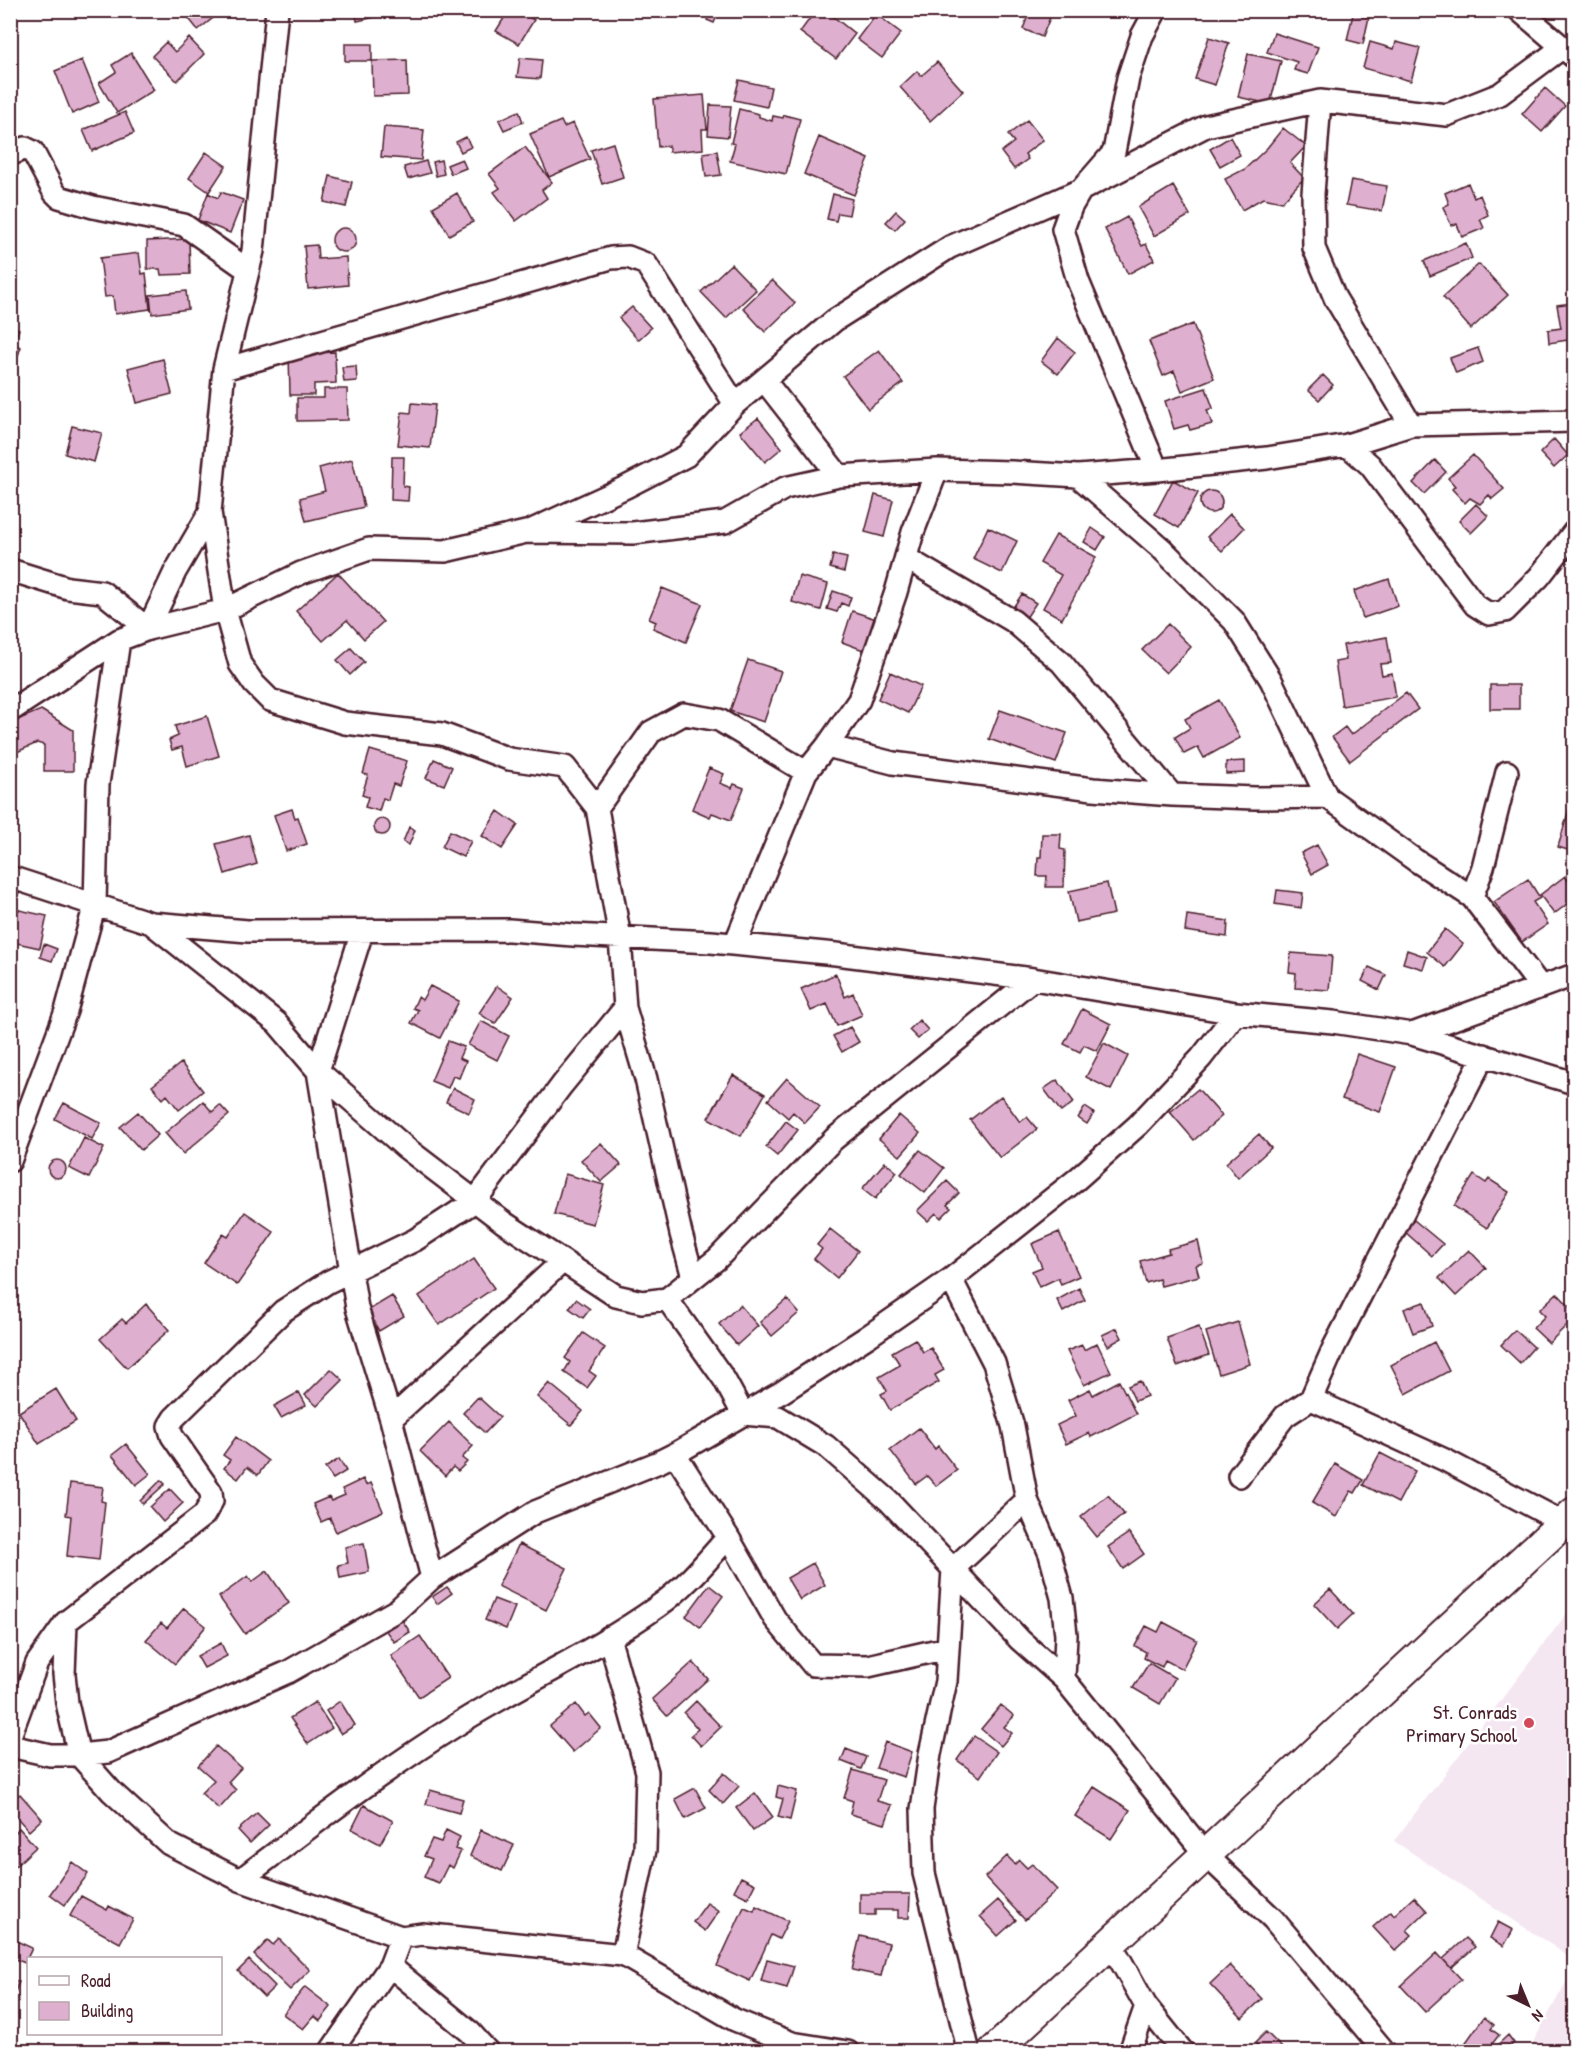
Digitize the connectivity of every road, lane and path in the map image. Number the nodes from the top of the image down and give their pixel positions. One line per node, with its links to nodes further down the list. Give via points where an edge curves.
1 (277, 10): 8 (street, via 266,139)
2 (1156, 10): 7 (street, via 1142,36 1128,78 1114,152)
3 (1518, 10): 4 (street)
4 (1569, 52): 5 (street, via 1500,94 1447,115)
5 (1320, 101): 7 (street, via 1206,126); 13 (street, via 1313,194 1314,248 1335,298)
6 (10, 154): 8 (street, via 25,148 33,152 60,197 184,225)
7 (1082, 190): 10 (street, via 950,247 835,320); 16 (street, via 1063,230 1078,281)
8 (248, 270): 9 (street)
9 (224, 369): 11 (street, via 611,258 628,257 646,264); 19 (street)
10 (764, 380): 11 (street); 17 (street)
11 (735, 404): 20 (street, via 686,456)
12 (1575, 421): 13 (street)
13 (1411, 426): 14 (street)
14 (1347, 445): 16 (street); 21 (street, via 1370,465 1475,605 1489,614 1505,611)
15 (937, 470): 17 (street); 18 (street); 22 (street)
16 (1157, 470): 18 (street)
17 (839, 476): 20 (street, via 785,488 725,522 633,532)
18 (1078, 476): 32 (street, via 1162,549 1234,621 1271,680)
19 (210, 512): 24 (street); 25 (street)
20 (526, 532): 24 (street, via 445,551 369,549 301,573)
21 (1575, 532)
22 (906, 558): 28 (street, via 859,700); 31 (street, via 1013,621 1061,662)
23 (10, 570): 25 (street, via 68,588 102,592)
24 (225, 610): 25 (street); 33 (street, via 240,664 270,700 345,723 442,734 509,759 565,767)
25 (148, 629): 26 (street)
26 (119, 640): 27 (street); 36 (street, via 98,784)
27 (10, 711)
28 (827, 746): 29 (street); 31 (street, via 893,763 1093,789)
29 (806, 772): 33 (street, via 719,720 684,714 651,732); 40 (street)
30 (1507, 772): 35 (street)
31 (1172, 795): 32 (street)
32 (1327, 797): 35 (street)
33 (597, 808): 39 (street)
34 (10, 877): 36 (street)
35 (1472, 897): 43 (street)
36 (95, 904): 37 (street); 50 (street, via 66,1011)
37 (151, 922): 38 (street, via 248,932); 48 (street, via 277,1023)
38 (362, 932): 39 (street, via 509,930); 48 (street)
39 (620, 938): 40 (street); 44 (street)
40 (735, 944): 42 (street)
41 (1575, 975): 43 (street)
42 (1033, 980): 45 (street); 54 (street, via 834,1139 750,1227)
43 (1540, 986): 46 (street)
44 (625, 1008): 51 (street); 54 (street)
45 (1236, 1013): 46 (street); 55 (street, via 1201,1058 1138,1125 1076,1180)
46 (1412, 1034): 47 (street)
47 (1484, 1055): 49 (street); 57 (street)
48 (318, 1071): 51 (street, via 406,1148); 53 (street)
49 (1575, 1083)
50 (10, 1161)
51 (475, 1201): 52 (street); 53 (street, via 415,1240)
52 (563, 1261): 56 (street, via 616,1296 642,1302); 59 (street)
53 (349, 1272): 59 (street); 67 (street, via 283,1311 174,1418 169,1426 172,1436 211,1492 212,1501 204,1515)
54 (693, 1277): 56 (street)
55 (951, 1279): 58 (street, via 858,1343); 62 (street, via 994,1363 1013,1426)
56 (667, 1299): 58 (street, via 724,1379)
57 (1311, 1399): 61 (street, via 1285,1416); 63 (street)
58 (743, 1414): 60 (street); 65 (street, via 778,1417 826,1446 889,1501)
59 (392, 1419): 66 (street)
60 (675, 1454): 64 (street); 66 (street, via 535,1512)
61 (1239, 1476)
62 (1027, 1500): 65 (street); 70 (street, via 1050,1554 1062,1598 1066,1635)
63 (1569, 1518): 74 (main road)
64 (728, 1537): 68 (street, via 693,1577 658,1607); 69 (street, via 775,1619 813,1665 868,1666)
65 (953, 1569): 69 (street); 70 (street, via 1020,1640)
66 (432, 1578): 73 (street, via 396,1610 288,1672 108,1752)
67 (66, 1622): 71 (street, via 37,1663); 73 (street, via 64,1674)
68 (609, 1637): 75 (street, via 458,1723); 78 (street, via 647,1772 645,1850)
69 (947, 1648): 84 (street, via 946,1681 922,1809 924,1873)
70 (1064, 1679): 74 (street)
71 (10, 1736)
72 (10, 1746): 73 (street, via 50,1755)
73 (79, 1755): 75 (street, via 112,1792 169,1844)
74 (1205, 1854): 77 (main road); 88 (street, via 1273,1919)
75 (240, 1880): 76 (street)
76 (401, 1937): 78 (street, via 422,1934); 79 (street)
77 (1110, 1942): 80 (street); 85 (main road)
78 (623, 1955): 83 (street, via 735,2020 792,2043)
79 (390, 1966): 81 (street); 82 (street, via 470,2032)
80 (1146, 2006): 86 (street); 87 (street)
81 (330, 2052)
82 (488, 2052)
83 (848, 2052)
84 (969, 2052)
85 (993, 2052)
86 (1130, 2052)
87 (1183, 2052)
88 (1385, 2052)

